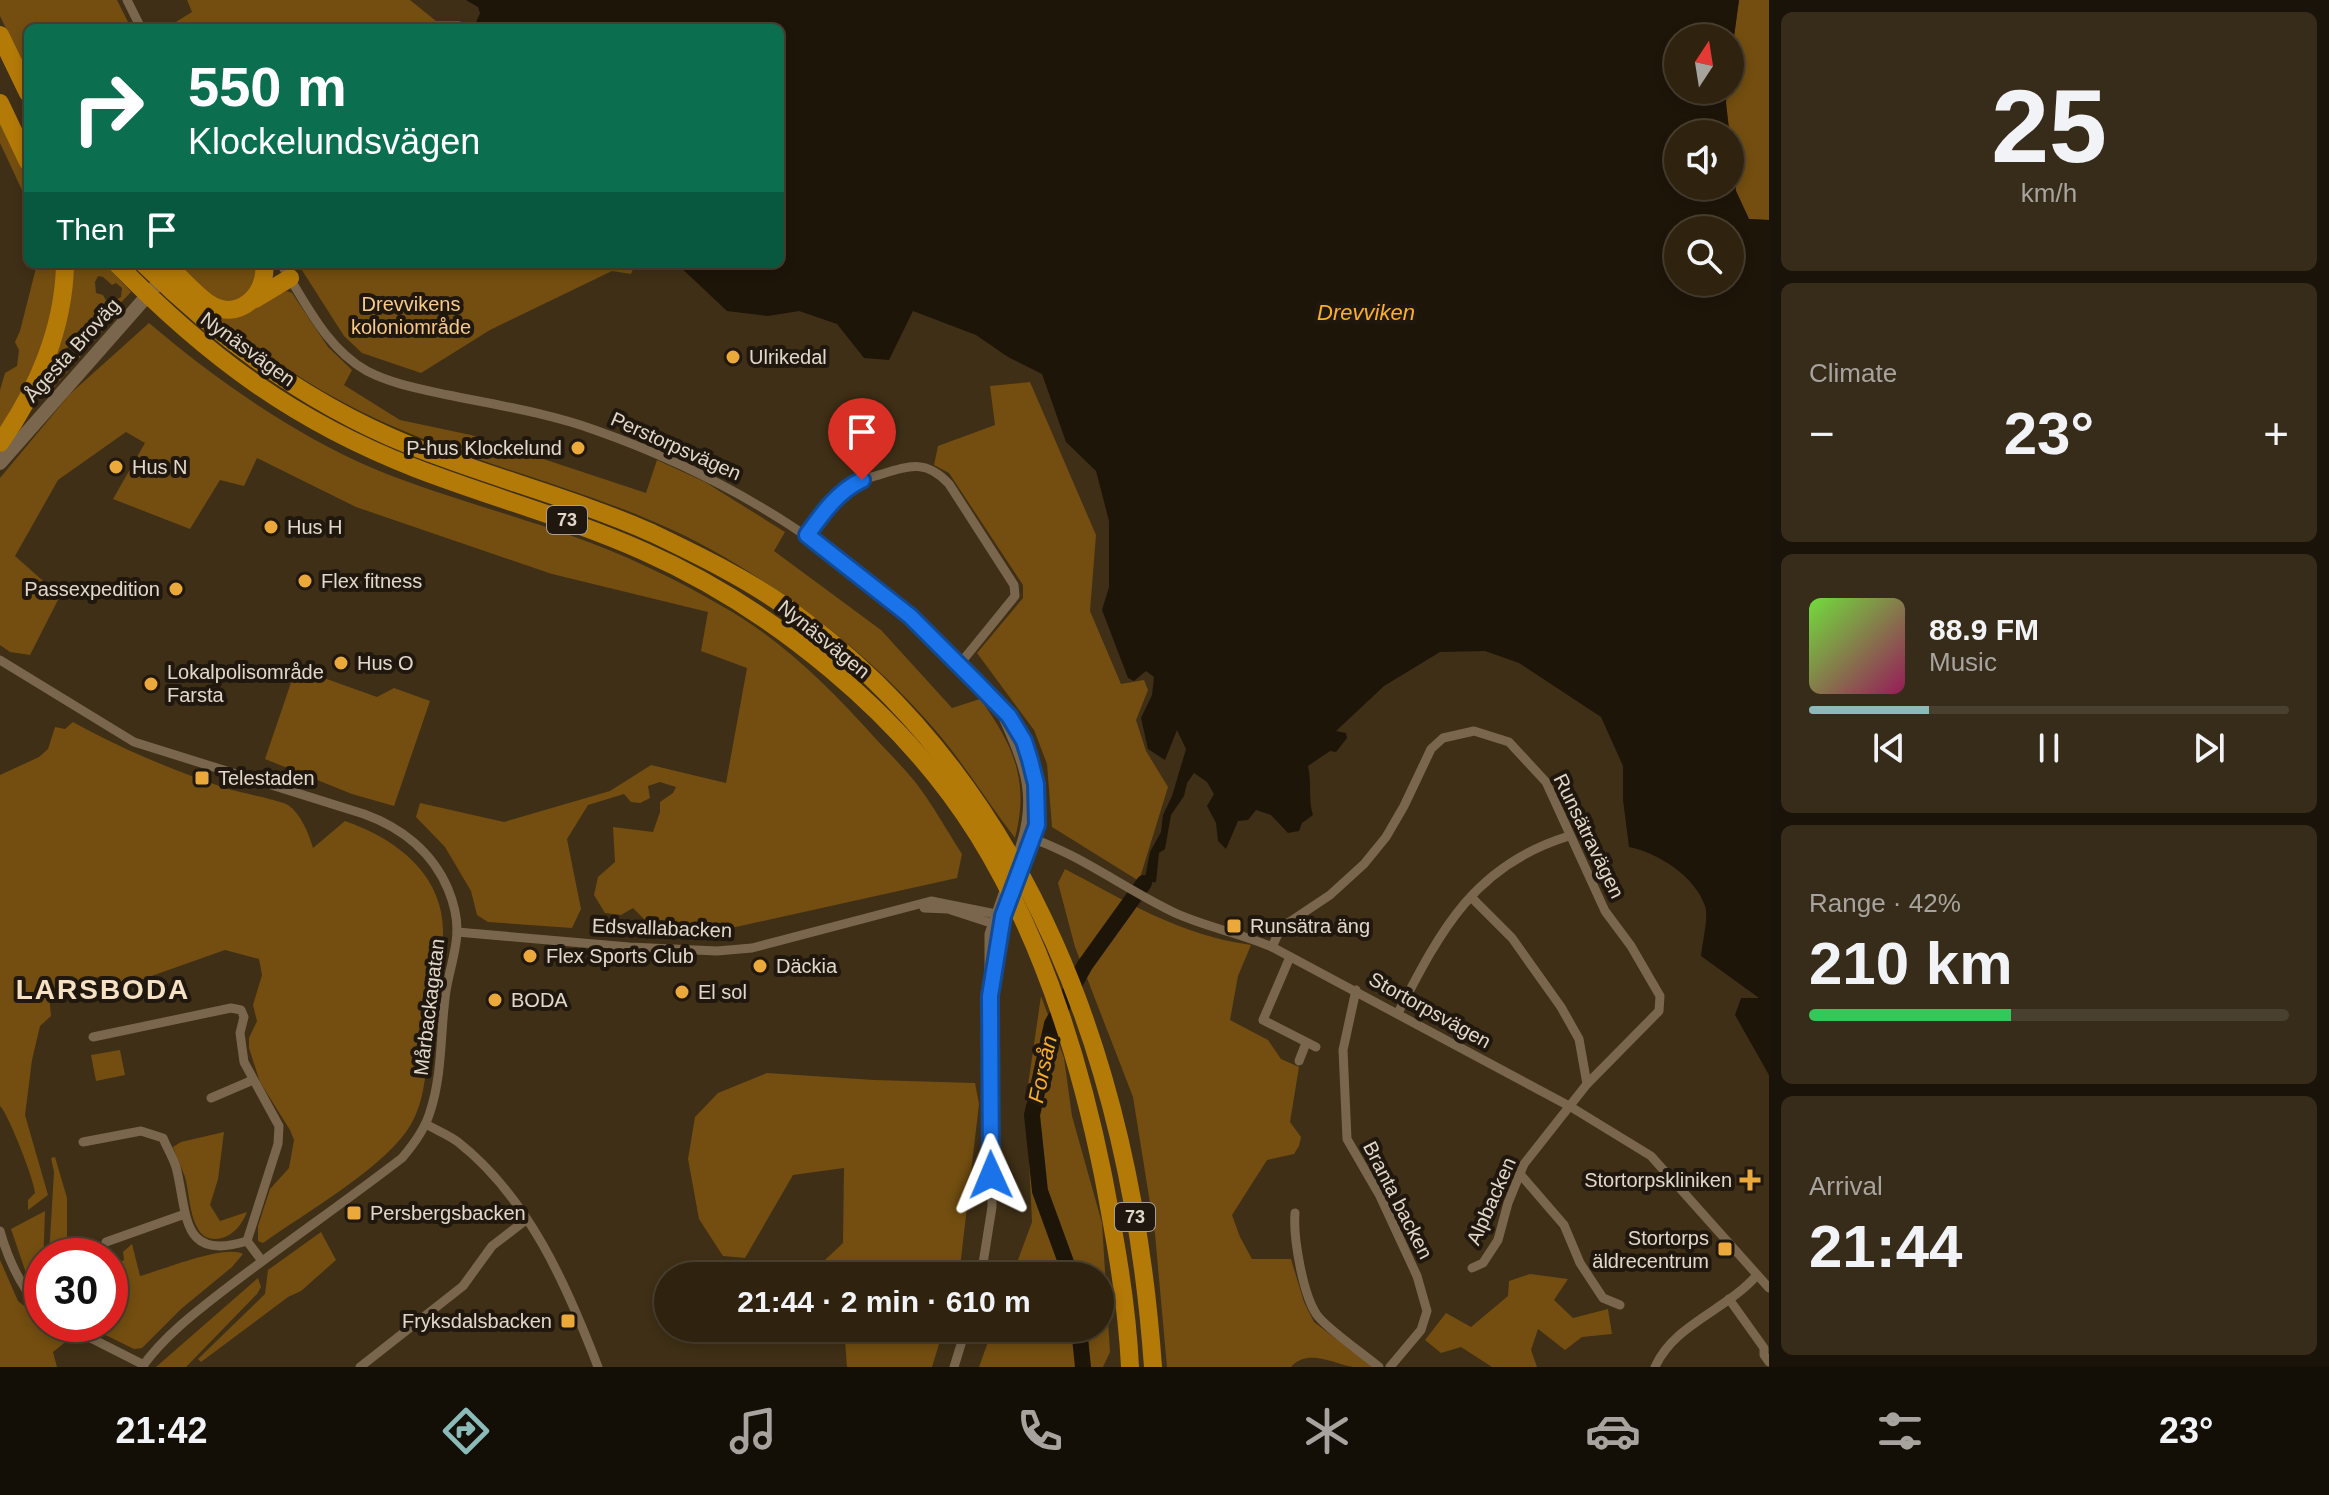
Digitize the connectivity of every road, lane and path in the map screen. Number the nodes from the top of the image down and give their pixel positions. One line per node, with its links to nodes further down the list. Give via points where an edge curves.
1 (127, 0): 2 (street)
2 (139, 24)
3 (0, 35): 4 (highway)
4 (24, 85)
5 (0, 92): 7 (highway)
6 (0, 103): 8 (highway)
7 (24, 136)
8 (24, 154)
9 (65, 268): 19 (highway, via 61,310)
10 (121, 268): 27 (highway, Nynäsvägen / 73, via 214,355 330,429 415,468 645,551 763,618 819,658 885,721)
11 (148, 268): 27 (highway, Nynäsvägen / 73, via 237,348 335,409 409,445 570,499 650,533 730,571 785,606 906,712 956,772)
12 (164, 268): 18 (main road, Ågesta Broväg)
13 (171, 268): 17 (highway, via 214,306 236,309)
14 (171, 268): 18 (main road, Ågesta Broväg)
15 (264, 268): 17 (highway)
16 (286, 271): 17 (highway); 24 (street, Perstorpsvägen, via 325,335 353,362 383,378 591,428 654,451 748,498)
17 (255, 299)
18 (135, 304): 20 (main road, Ågesta Broväg)
19 (39, 372): 20 (main road, via 42,390); 21 (highway)
20 (57, 392): 22 (main road, Ågesta Broväg); 23 (main road, Ågesta Broväg)
21 (0, 443)
22 (0, 452)
23 (0, 463)
24 (807, 535): 26 (street, Perstorpsvägen, via 910,616); 26 (street, via 852,484 909,465 939,473 1014,585 1015,596)
25 (2, 664): 32 (street, Mårbackagatan, via 134,742 396,827 439,872 454,907)
26 (959, 665): 29 (street, Perstorpsvägen, via 995,701 1022,759)
27 (985, 830): 67 (highway, Nynäsvägen / 73, via 1081,1073 1115,1238); 68 (highway, Nynäsvägen / 73, via 1045,919 1101,1070 1139,1233)
28 (1569, 836): 30 (street, via 1505,864); 33 (street, Runsätravägen, via 1546,782 1509,742 1474,731 1443,738 1431,749 1386,837 1364,864 1288,923); 40 (street, Runsätravägen, via 1605,911 1631,946 1661,1003)
29 (1030, 837): 31 (street, Perstorpsvägen); 33 (street, Stortorpsvägen, via 1169,910)
30 (1471, 897): 36 (street, via 1455,913); 40 (street, via 1512,938 1561,1007 1579,1039)
31 (998, 920): 32 (street, Edsvallabacken, via 948,909 908,908 752,948 717,951); 53 (street, Perstorpsvägen, via 990,996 992,1207)
32 (457, 932): 43 (street, Mårbackagatan, via 438,1078)
33 (1272, 947): 34 (street, Stortorpsvägen)
34 (1290, 957): 35 (street, Stortorpsvägen); 38 (street, via 1263,1020 1311,1045)
35 (1356, 990): 36 (street, Stortorpsvägen); 70 (street, Branta backen, via 1343,1050 1347,1139 1380,1196 1427,1311 1421,1330)
36 (1398, 1013): 42 (street, Stortorpsvägen)
37 (93, 1037): 39 (street, via 241,1010 244,1062)
38 (1299, 1061)
39 (253, 1080): 41 (street); 51 (street, via 279,1126)
40 (1587, 1084): 42 (street, Runsätravägen)
41 (211, 1098)
42 (1571, 1107): 45 (street, Alpbacken); 55 (street, Stortorpsvägen, via 1651,1156)
43 (426, 1124): 48 (street, via 457,1141); 52 (street, Mårbackagatan, via 402,1158)
44 (83, 1142): 47 (street, via 141,1131 163,1138 176,1165)
45 (1520, 1174): 54 (street, Alpbacken, via 1498,1240 1483,1263); 59 (street, via 1564,1225 1603,1298)
46 (1295, 1213): 69 (street, via 1307,1291 1318,1316)
47 (185, 1214): 50 (street); 51 (street, via 198,1240 210,1247)
48 (526, 1220): 64 (street, via 492,1246 463,1286); 65 (street, via 570,1295)
49 (0, 1231): 56 (street)
50 (117, 1238)
51 (247, 1241): 52 (street)
52 (262, 1261): 63 (street, Mårbackagatan, via 173,1332)
53 (983, 1262)
54 (1472, 1268)
55 (1757, 1275): 57 (street, Stortorpsvägen); 58 (street)
56 (24, 1286)
57 (1769, 1288)
58 (1729, 1299): 62 (street); 71 (street, via 1665,1347)
59 (1620, 1305)
60 (97, 1342): 63 (street)
61 (962, 1342): 66 (street)
62 (1769, 1362)
63 (143, 1366)
64 (360, 1367)
65 (598, 1367)
66 (954, 1367)
67 (1130, 1367)
68 (1153, 1367)
69 (1379, 1367)
70 (1390, 1367)
71 (1655, 1367)

